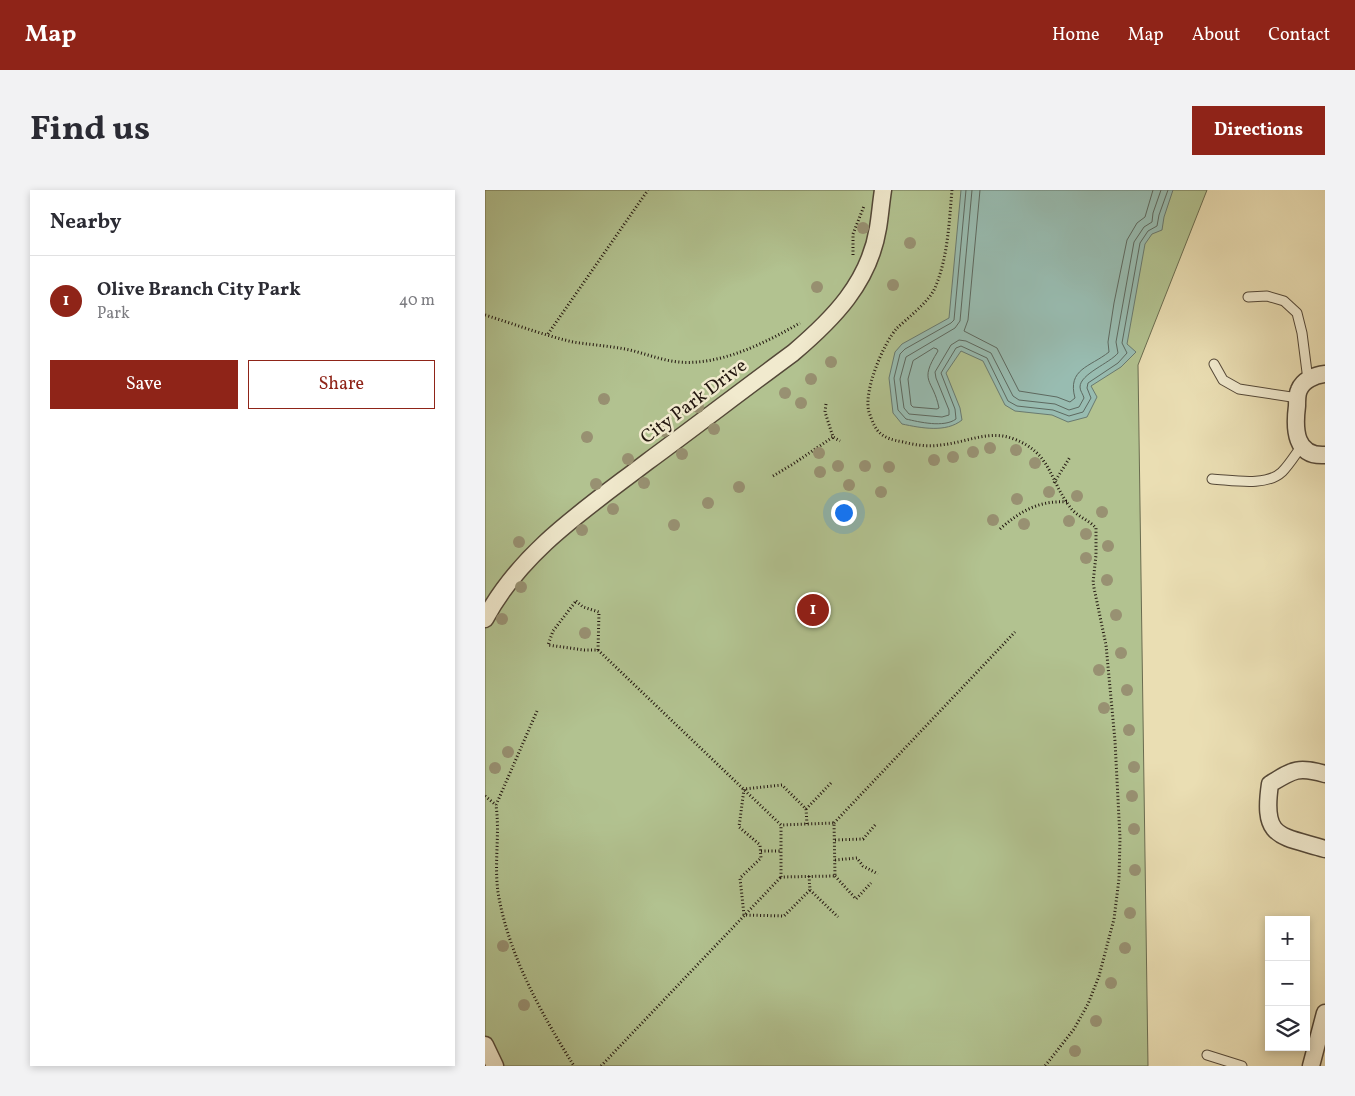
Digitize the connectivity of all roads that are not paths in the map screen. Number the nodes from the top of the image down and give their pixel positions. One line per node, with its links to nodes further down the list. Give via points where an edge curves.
1 (883, 190): 10 (street, City Park Drive, via 878,230 867,263 839,310 793,353 543,543 513,576)
2 (1248, 297): 5 (lane, via 1267,296 1284,301 1297,313)
3 (1213, 364): 6 (lane, via 1223,380 1239,389)
4 (1325, 374): 5 (street)
5 (1308, 380): 6 (street, via 1299,390)
6 (1298, 398): 7 (street, via 1295,416)
7 (1301, 447): 8 (street, via 1315,455); 9 (lane, via 1283,472 1273,479)
8 (1325, 455)
9 (1212, 479)
10 (485, 619)
11 (1325, 774): 12 (street, via 1294,770 1270,784 1267,805 1269,822 1278,834)
12 (1325, 850)
13 (1325, 1013): 16 (street)
14 (485, 1045): 17 (street)
15 (1207, 1055): 18 (lane)
16 (1316, 1060)
17 (495, 1066)
18 (1242, 1066)

